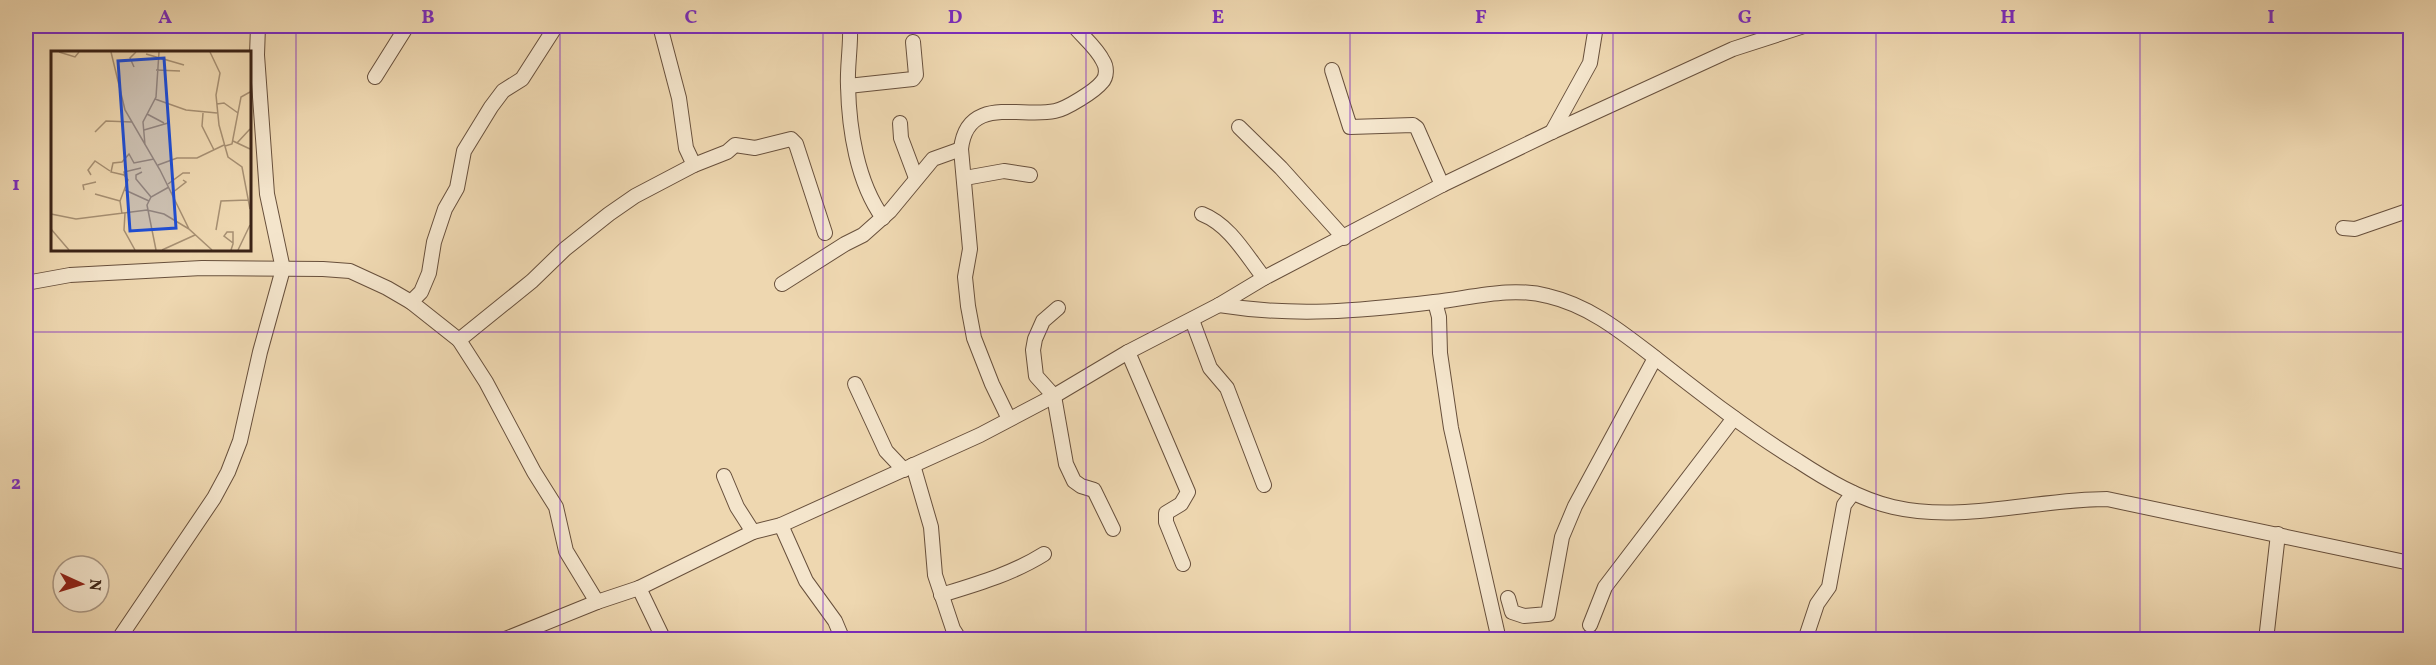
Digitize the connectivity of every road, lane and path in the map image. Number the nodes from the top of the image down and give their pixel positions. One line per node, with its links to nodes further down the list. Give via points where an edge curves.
1 (258, 26): 28 (street, via 267,194)
2 (407, 26): 11 (street)
3 (556, 26): 32 (street, via 522,79 503,91 491,107 464,151 457,188 434,242 429,273 421,292)
4 (660, 26): 17 (street, via 679,98 686,148)
5 (850, 26): 12 (street)
6 (1074, 26): 16 (street, via 1103,61 1107,72 1103,81 1055,111 989,113 971,123 963,133)
7 (1596, 26): 15 (street, via 1590,63)
8 (1804, 26): 15 (street, via 1733,49)
9 (913, 42): 12 (street, via 913,79)
10 (1332, 70): 21 (street, via 1350,127 1413,125)
11 (375, 77)
12 (848, 86): 24 (street, via 863,177 871,202)
13 (900, 123): 19 (street, via 901,138)
14 (1239, 128): 27 (street)
15 (1552, 132): 21 (street)
16 (961, 149): 19 (street, via 933,159); 20 (street)
17 (694, 165): 26 (street, via 735,145 755,148 791,139); 37 (street, via 635,196 601,220)
18 (1030, 175): 20 (street, via 1004,171)
19 (916, 178): 24 (street)
20 (965, 178): 43 (street, via 970,249 965,277 968,306 974,338)
21 (1442, 185): 27 (street)
22 (2410, 210): 25 (street, via 2355,229)
23 (1202, 214): 29 (street, via 1232,234)
24 (883, 218): 31 (street, via 863,235)
25 (2343, 228)
26 (825, 232)
27 (1344, 238): 29 (street)
28 (283, 269): 30 (street, via 148,270 70,275); 32 (street, via 350,271); 60 (street, via 240,441 228,472)
29 (1264, 278): 34 (street)
30 (26, 283)
31 (782, 284)
32 (411, 302): 37 (street)
33 (1435, 302): 34 (street, via 1324,313 1264,312); 39 (street, via 1513,292 1546,295 1582,306); 65 (street, via 1451,428)
34 (1220, 305): 36 (street)
35 (1058, 308): 41 (street, via 1042,321 1033,350 1036,376)
36 (1192, 320): 38 (street); 46 (street, via 1210,368 1227,388)
37 (459, 340): 58 (street, via 556,507 566,551)
38 (1128, 352): 41 (street); 54 (street, via 1188,492 1180,504 1166,513)
39 (1655, 358): 42 (street); 57 (street, via 1562,537 1548,615 1512,612)
40 (855, 384): 44 (street, via 886,451)
41 (1054, 396): 43 (street); 49 (street, via 1066,464 1074,481 1094,490)
42 (1734, 418): 47 (street); 59 (street, via 1605,587)
43 (1009, 419): 44 (street)
44 (908, 467): 48 (street); 56 (street, via 931,527 935,575)
45 (724, 476): 50 (street)
46 (1264, 485)
47 (1853, 493): 51 (street, via 1916,512 2107,499); 66 (street, via 1845,505 1829,587 1817,604)
48 (781, 525): 50 (street); 63 (street, via 806,581)
49 (1113, 529)
50 (753, 532): 55 (street)
51 (2278, 534): 53 (street); 67 (street)
52 (1044, 554): 56 (street, via 989,580)
53 (2410, 563)
54 (1183, 564)
55 (639, 588): 58 (street); 62 (street)
56 (941, 595): 64 (street)
57 (1508, 598)
58 (597, 602): 61 (street)
59 (1590, 625)
60 (118, 639)
61 (504, 639)
62 (664, 639)
63 (843, 639)
64 (960, 639)
65 (1499, 639)
66 (1805, 639)
67 (2266, 639)

